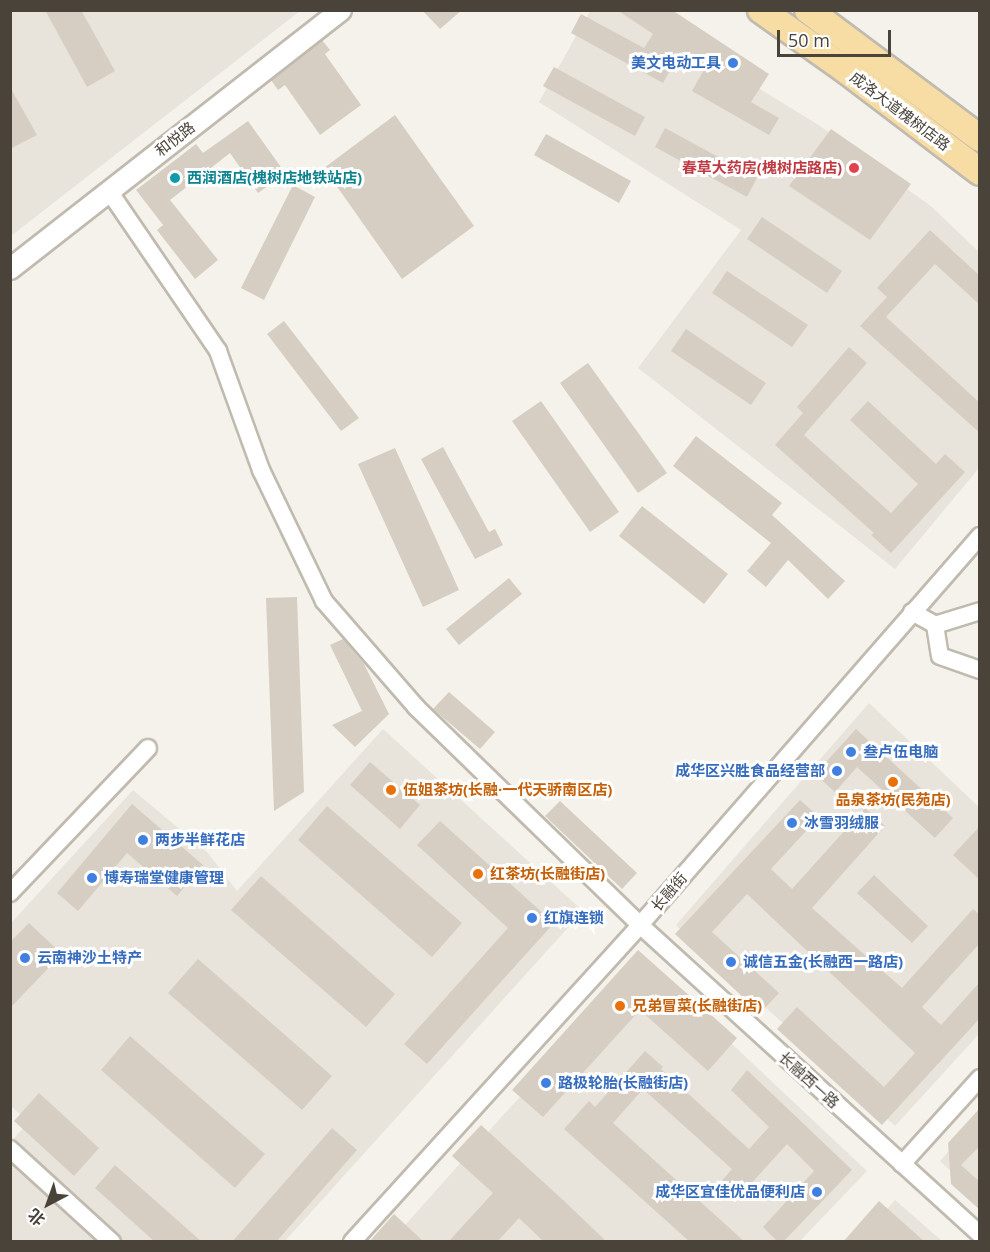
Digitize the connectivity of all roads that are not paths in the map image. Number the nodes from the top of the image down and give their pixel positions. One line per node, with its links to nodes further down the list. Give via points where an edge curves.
1 (341, 10): 6 (street, 和悦路)
2 (761, 10): 5 (main road, 成洛大道槐树店路)
3 (808, 10): 4 (main road, 成洛大道槐树店路)
4 (980, 138)
5 (980, 172)
6 (109, 191): 7 (street, 和悦路); 15 (street, 长融西一路, via 218,351 261,470 324,601 416,707)
7 (10, 269)
8 (980, 536): 10 (street, 长融街)
9 (980, 611): 11 (street)
10 (912, 612): 11 (street); 15 (street, 长融街)
11 (935, 625): 12 (street, via 940,656)
12 (980, 670)
13 (148, 748): 14 (street)
14 (10, 892)
15 (640, 925): 18 (street, 长融西一路); 21 (street, 长融街)
16 (980, 1078): 18 (street)
17 (10, 1149): 20 (street)
18 (902, 1164): 19 (street, 长融西一路)
19 (980, 1234)
20 (112, 1242)
21 (352, 1242)

